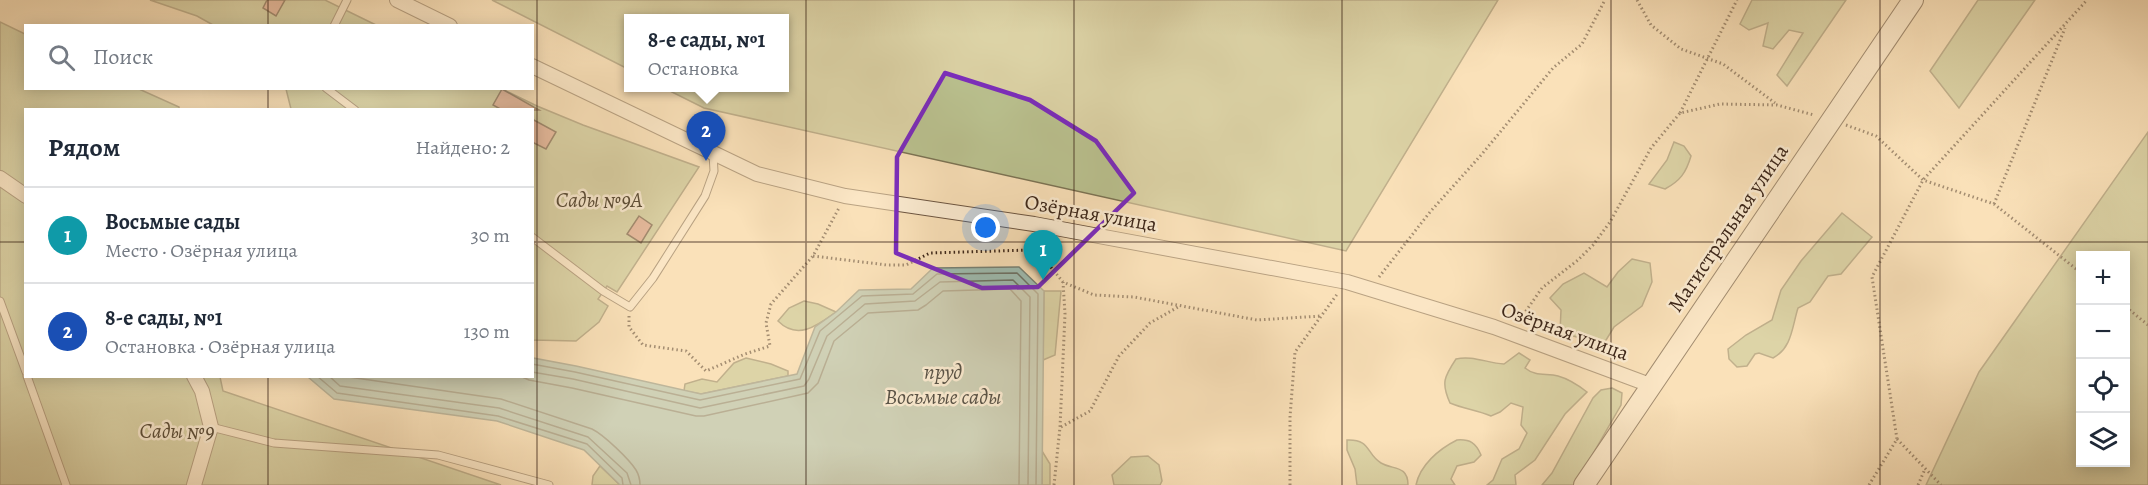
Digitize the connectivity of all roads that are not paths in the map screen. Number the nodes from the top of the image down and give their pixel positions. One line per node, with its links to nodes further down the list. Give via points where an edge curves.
1 (347, 0): 4 (lane)
2 (397, 0): 5 (street)
3 (1913, 0): 17 (street, Магистральная улица)
4 (335, 24)
5 (446, 24)
6 (534, 67): 9 (street, Озёрная улица)
7 (329, 90): 8 (lane)
8 (352, 108)
9 (713, 153): 12 (lane, via 714,171 705,196 630,307); 17 (street, Озёрная улица, via 756,174 845,196 1034,224 1347,282 1494,327)
10 (0, 178): 11 (street)
11 (24, 195)
12 (534, 239)
13 (0, 301): 14 (lane)
14 (24, 367)
15 (28, 378): 19 (lane)
16 (195, 378): 18 (street)
17 (1650, 385): 22 (street, Магистральная улица)
18 (211, 427): 20 (street); 21 (lane, via 274,443 438,455)
19 (66, 485)
20 (194, 485)
21 (549, 485)
22 (1584, 485)

